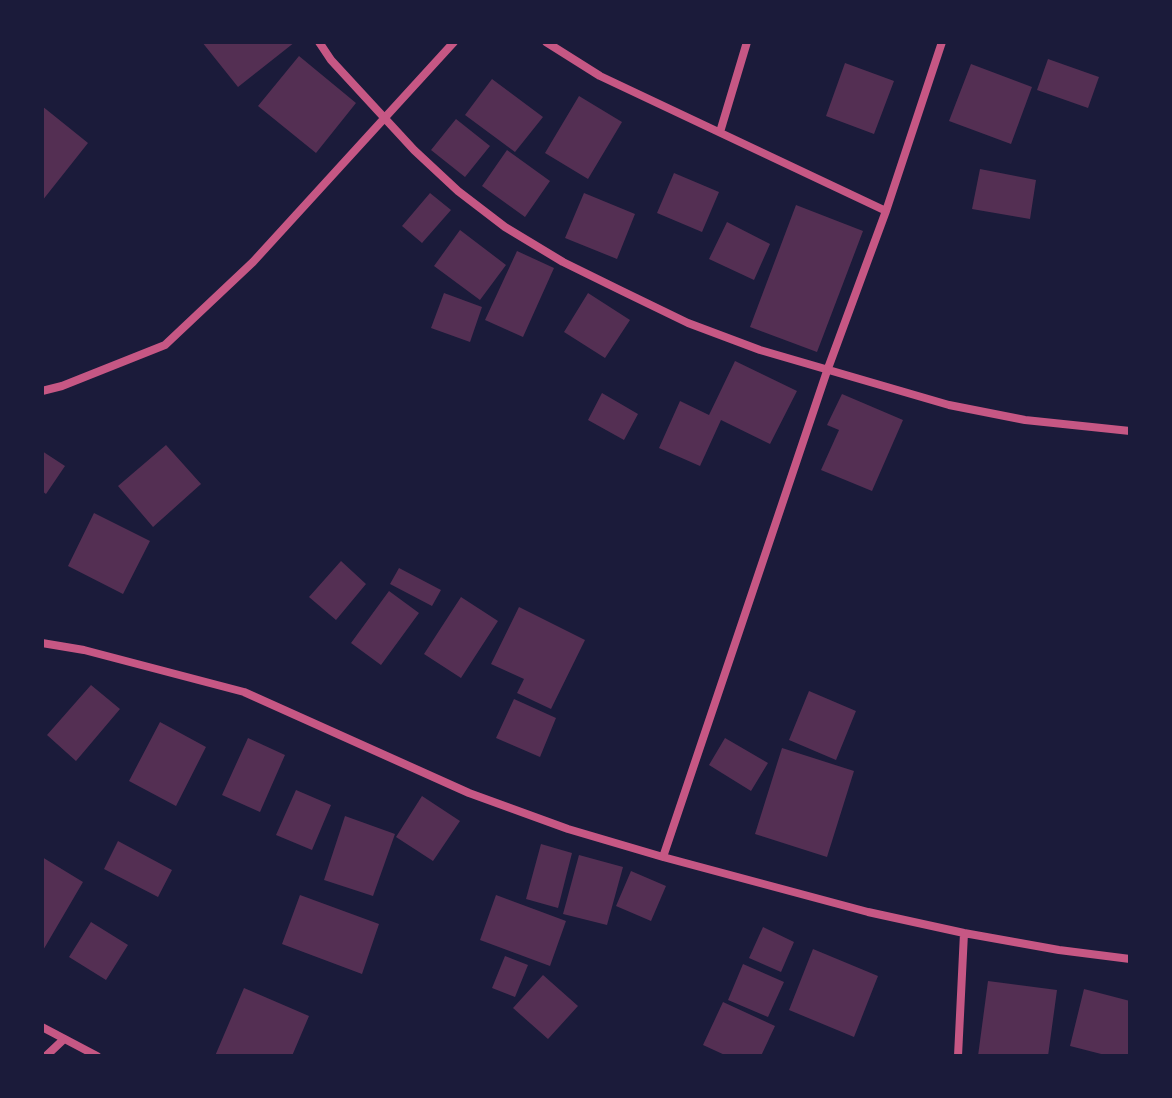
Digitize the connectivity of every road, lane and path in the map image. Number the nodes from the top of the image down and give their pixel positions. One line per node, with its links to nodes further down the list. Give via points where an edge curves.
1 (319, 42): 6 (street)
2 (454, 42): 6 (street)
3 (546, 42): 7 (street, via 600,76)
4 (747, 42): 7 (street)
5 (942, 42): 8 (street)
6 (385, 117): 9 (street, via 458,191 563,262 688,323); 10 (street, via 253,262 165,345)
7 (720, 132): 8 (street)
8 (886, 211): 9 (street)
9 (827, 371): 11 (street, via 949,405 1025,420); 13 (street)
10 (42, 391)
11 (1130, 431)
12 (42, 643): 13 (street, via 244,692 469,793)
13 (663, 857): 14 (street)
14 (964, 933): 15 (street); 20 (street)
15 (1130, 959)
16 (42, 1027): 17 (street)
17 (63, 1040): 18 (street); 19 (street)
18 (46, 1056)
19 (97, 1056)
20 (958, 1056)

